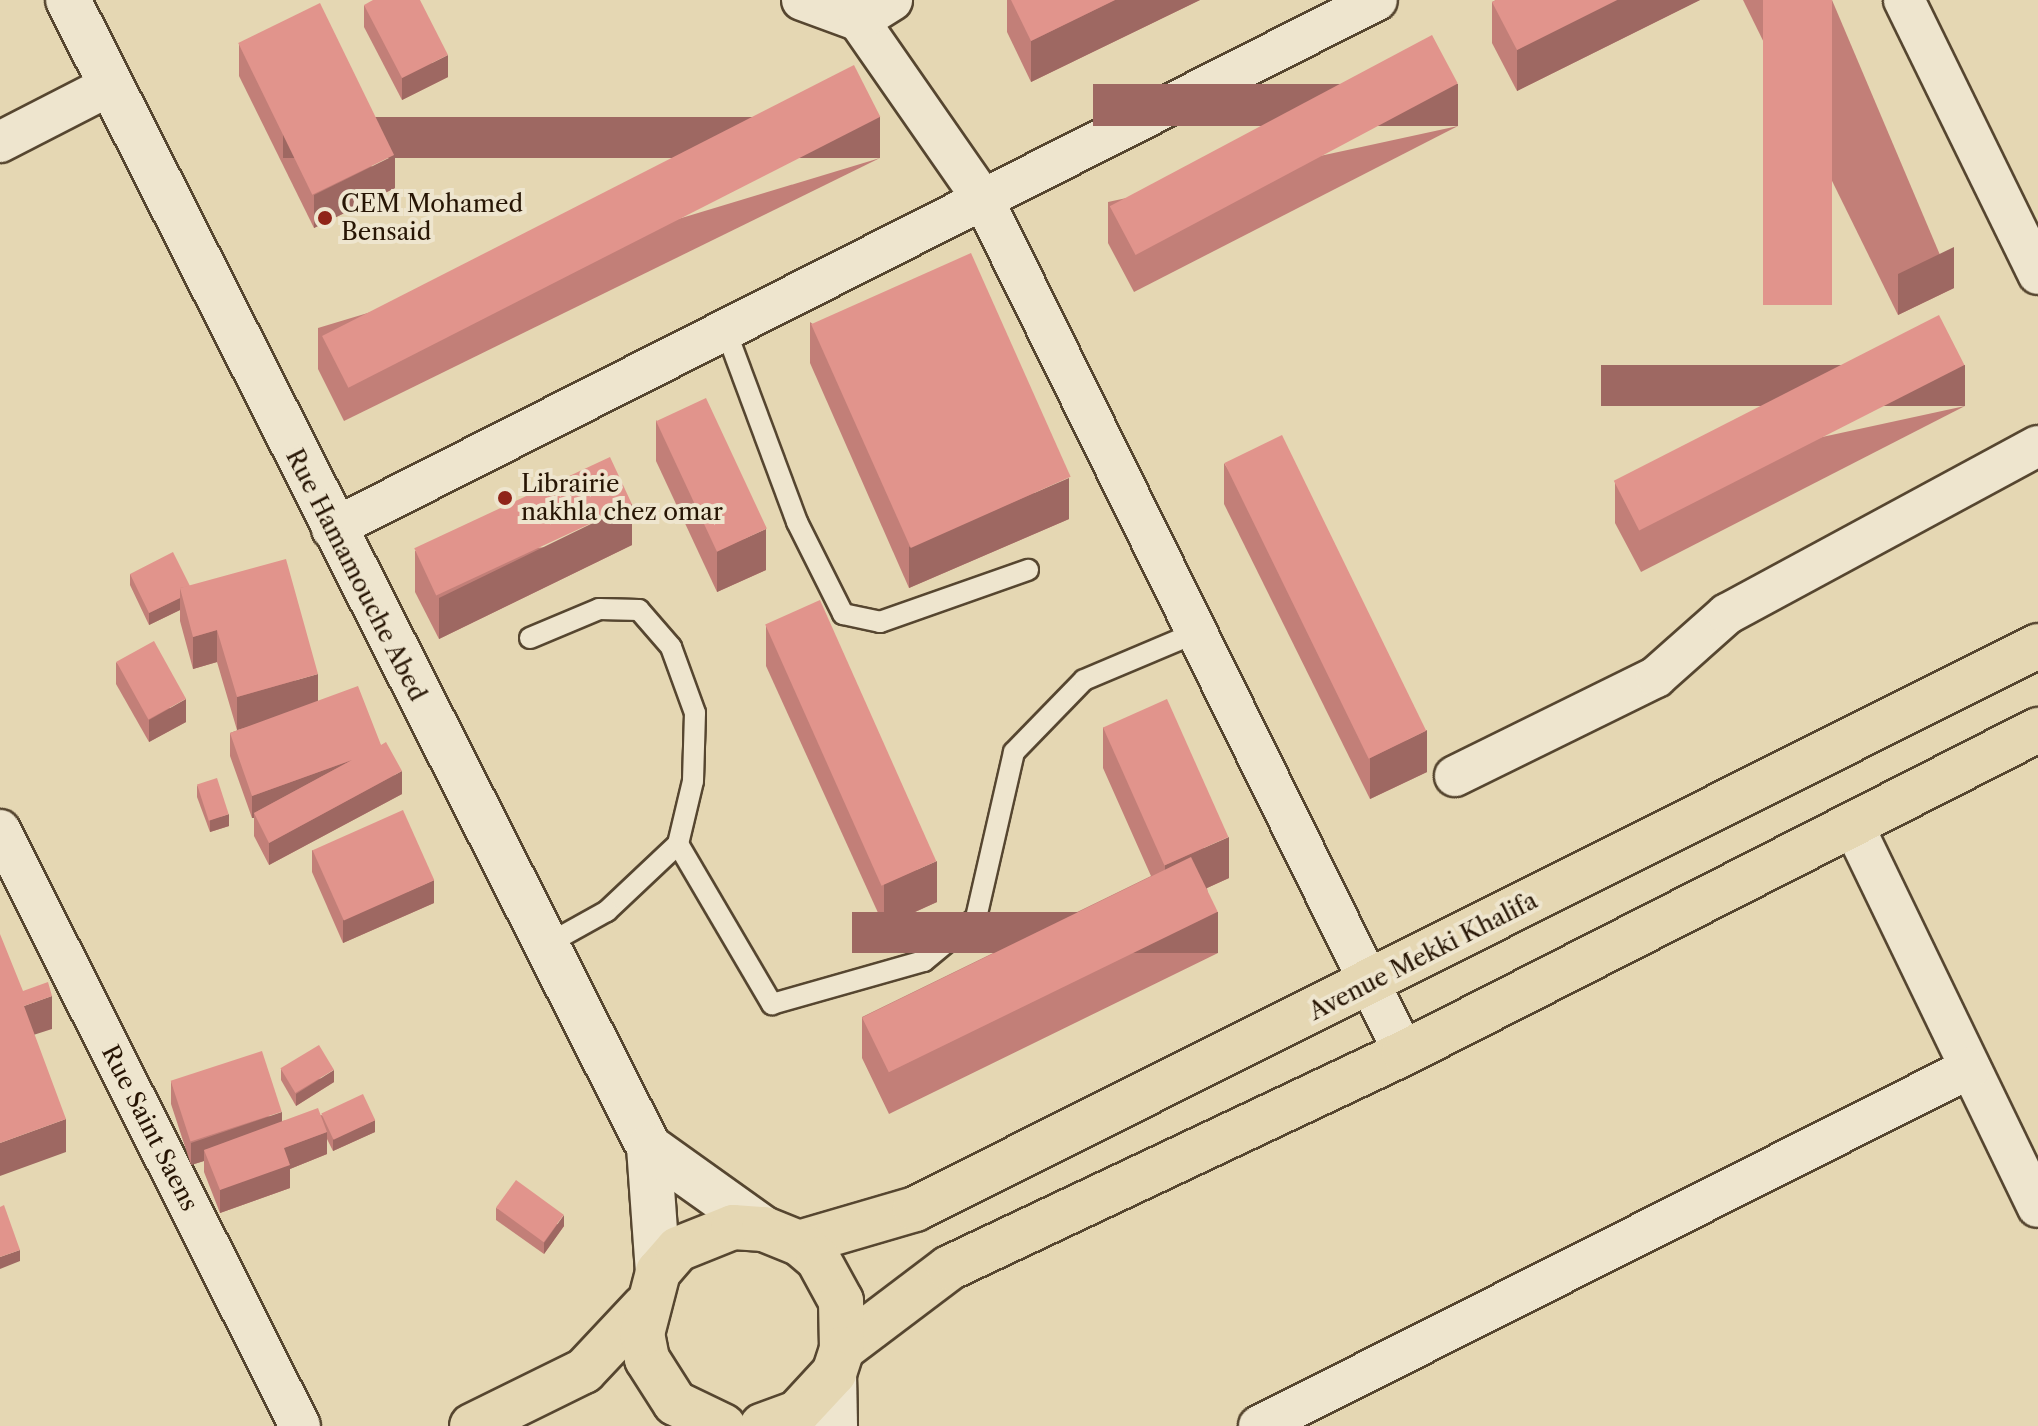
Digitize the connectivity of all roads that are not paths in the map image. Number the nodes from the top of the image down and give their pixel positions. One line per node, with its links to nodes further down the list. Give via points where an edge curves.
1 (68, 0): 7 (main road, Rue Hamamouche Abed)
2 (802, 0): 6 (street)
3 (892, 0): 6 (street)
4 (1377, 0): 9 (street)
5 (1904, 0): 10 (street)
6 (859, 21): 9 (street)
7 (111, 85): 8 (street); 13 (main road, Rue Hamamouche Abed)
8 (0, 142)
9 (984, 201): 11 (street); 15 (street)
10 (2038, 274)
11 (726, 331): 13 (street); 14 (lane, via 797,522 843,614 880,622)
12 (2038, 446): 19 (street, via 1727,614 1656,677)
13 (332, 529): 23 (main road, Rue Hamamouche Abed)
14 (1028, 570)
15 (1195, 633): 22 (lane, via 1084,680 1014,752 976,918 924,961 772,1004); 24 (street)
16 (530, 638): 22 (lane, via 599,609 639,610 671,647 695,713 693,781)
17 (2038, 646): 24 (main road, Avenue Mekki Khalifa)
18 (2038, 730): 20 (main road)
19 (1455, 776)
20 (1853, 825): 25 (main road); 26 (street)
21 (0, 830): 33 (street, Rue Saint Saens)
22 (678, 844): 23 (lane, via 607,911)
23 (544, 946): 27 (main road, Rue Hamamouche Abed)
24 (1370, 984): 25 (street); 29 (main road, Avenue Mekki Khalifa, via 915,1209)
25 (1404, 1053): 31 (main road, via 949,1268)
26 (1970, 1068): 28 (street); 37 (street)
27 (649, 1147): 29 (main road); 30 (main road)
28 (2038, 1207)
29 (781, 1236): 30 (main road, Avenue Mekki Khalifa, via 704,1234); 31 (main road, via 832,1279 843,1313)
30 (651, 1290): 32 (main road, via 647,1359 667,1393); 34 (main road, via 584,1371)
31 (838, 1361): 35 (main road, via 797,1413); 36 (main road)
32 (704, 1424)
33 (300, 1426)
34 (472, 1426)
35 (762, 1426)
36 (835, 1426)
37 (1259, 1426)

